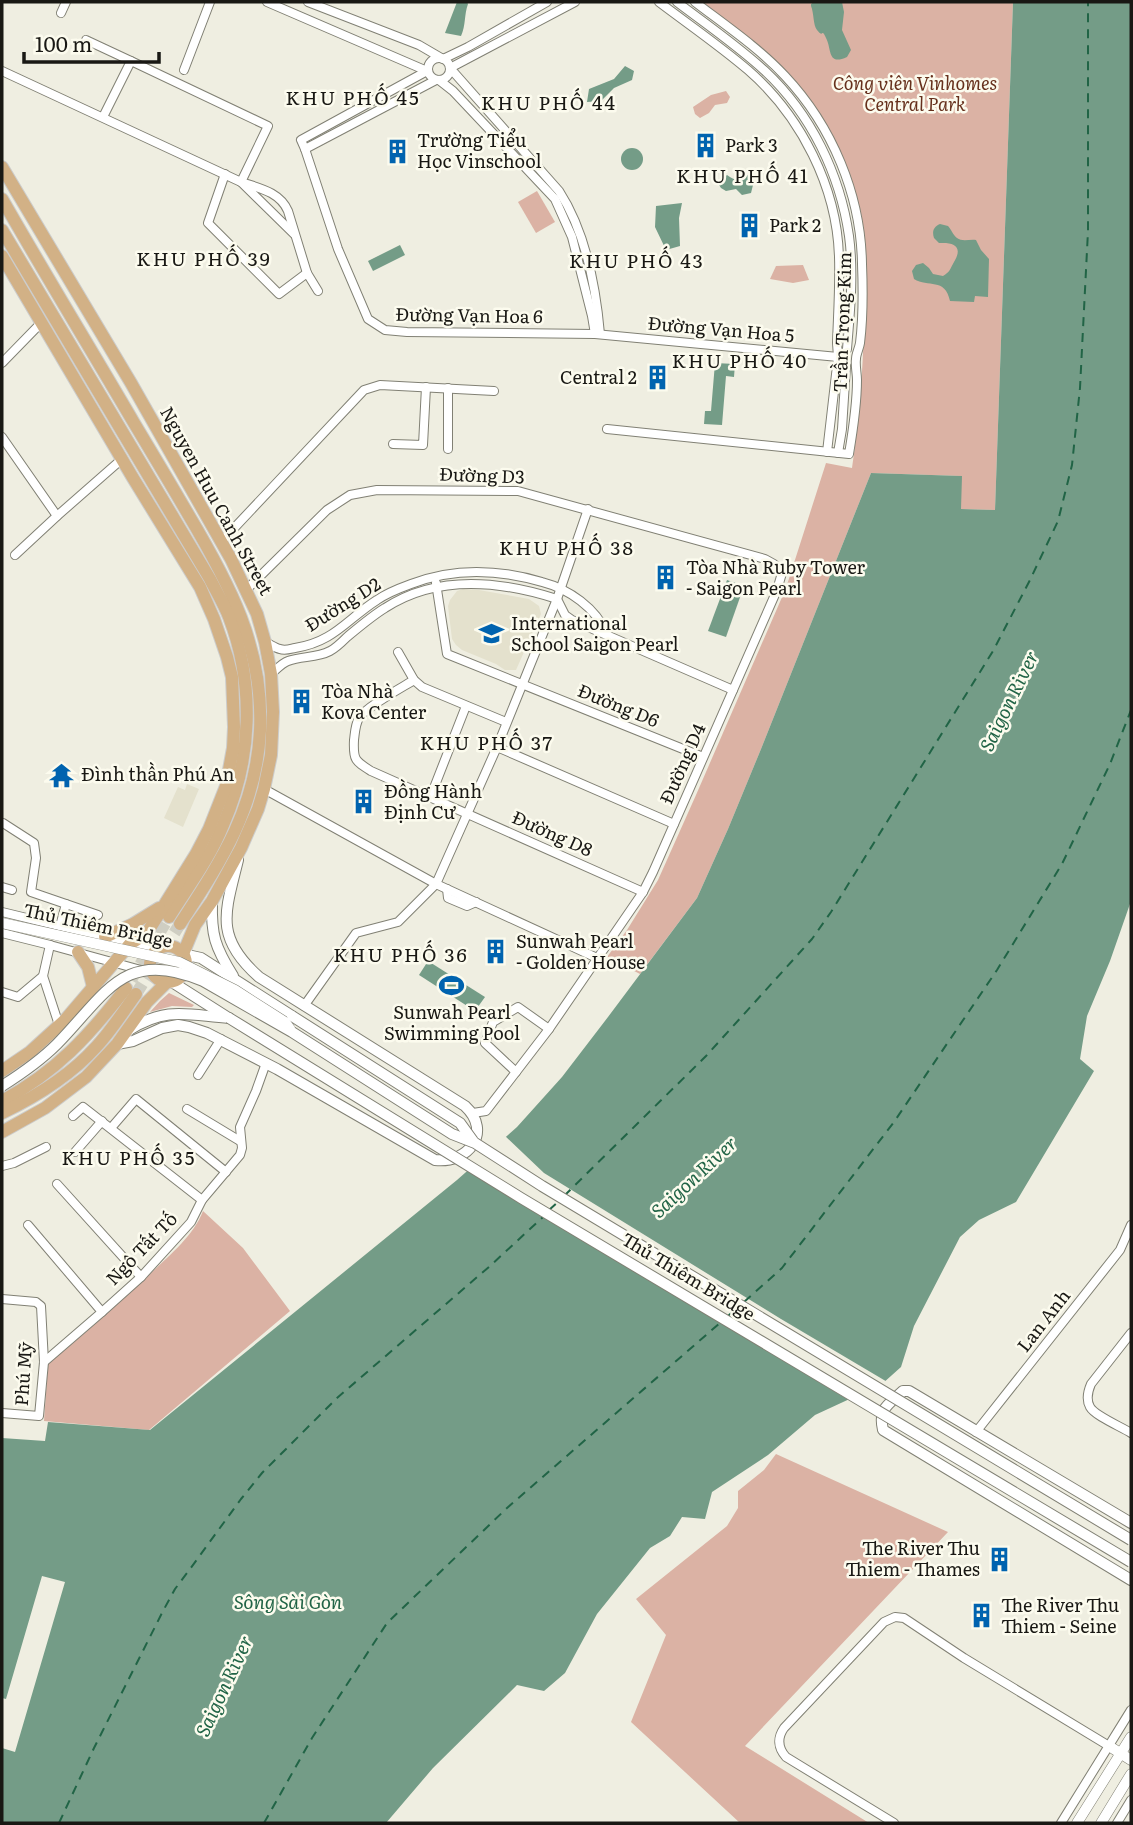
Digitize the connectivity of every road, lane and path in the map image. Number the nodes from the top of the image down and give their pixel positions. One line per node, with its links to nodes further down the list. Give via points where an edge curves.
1 (65, 2): 10 (street)
2 (210, 2): 17 (street)
3 (267, 2): 14 (street)
4 (308, 2): 12 (street)
5 (547, 2): 13 (street)
6 (575, 2): 16 (street)
7 (659, 2): 37 (street, Trần Trọng Kim, via 758,79 809,148 823,178 837,232)
8 (677, 2): 36 (street, Trần Trọng Kim, via 767,73 798,108 824,152 841,197 849,237)
9 (695, 2): 38 (street, Trần Trọng Kim, via 784,74 835,148 861,239)
10 (61, 13)
11 (86, 40): 15 (street)
12 (418, 45): 13 (street); 14 (street)
13 (443, 59): 16 (street); 19 (street, via 432,60)
14 (405, 60): 19 (street)
15 (131, 61): 21 (street); 25 (street, via 268,125)
16 (450, 68): 20 (street, via 448,75); 35 (street, via 566,201 596,295)
17 (184, 70)
18 (2, 71): 21 (street)
19 (428, 71): 20 (street); 22 (street)
20 (437, 80): 22 (street); 35 (street, via 453,91 555,199 572,237)
21 (103, 117): 24 (street)
22 (303, 145): 35 (street, Đường Vạn Hoa 6, via 338,249 368,319 385,330)
23 (2, 166): 32 (main road, Nguyen Huu Canh Street)
24 (225, 174): 25 (street); 30 (street, via 208,223 279,294)
25 (241, 182): 28 (street); 28 (street, via 278,196)
26 (2, 199): 33 (main road, Nguyen Huu Canh Street)
27 (2, 230): 34 (main road)
28 (295, 234): 30 (street)
29 (2, 256): 34 (main road)
30 (307, 273): 31 (street)
31 (318, 291)
32 (80, 300): 33 (main road); 55 (main road, Nguyen Huu Canh Street)
33 (66, 309): 34 (main road); 56 (main road, Nguyen Huu Canh Street)
34 (47, 320): 39 (street); 52 (main road); 58 (main road, via 166,505)
35 (597, 334): 37 (street, Đường Vạn Hoa 5)
36 (847, 349): 37 (street); 38 (street)
37 (838, 357): 40 (street); 49 (street, Trần Trọng Kim)
38 (856, 358): 40 (street); 50 (street, Trần Trọng Kim, via 849,454)
39 (2, 363)
40 (846, 366): 50 (street, Trần Trọng Kim)
41 (426, 387): 42 (street); 47 (street); 55 (street, via 380,385 364,390)
42 (448, 387): 43 (street); 48 (street)
43 (494, 391)
44 (607, 429): 49 (street)
45 (2, 437): 54 (street)
46 (393, 444): 47 (street)
47 (423, 445): 51 (street)
48 (448, 449)
49 (827, 452): 50 (street)
50 (838, 453)
51 (423, 455)
52 (122, 459): 54 (street); 58 (main road)
53 (588, 509): 59 (street, Đường D3, via 765,559); 62 (street); 63 (street, Đường D3, via 518,491 377,489 350,495 327,510)
54 (57, 516): 57 (street)
55 (221, 542): 56 (main road); 63 (main road, Nguyen Huu Canh Street)
56 (210, 553): 58 (main road, Nguyen Huu Canh Street, via 232,593 249,640 259,688 260,732 241,820 229,846 174,920 222,828 239,780 247,728 245,681 229,617 210,579)
57 (15, 555)
58 (192, 561): 90 (main road, via 227,657 234,727 220,803)
59 (782, 573): 73 (street, Đường D4)
60 (435, 577): 61 (street); 62 (street, Đường D2, via 501,572); 65 (street, Đường D2, via 378,599)
61 (436, 587): 64 (street, Đường D2, via 499,585); 66 (street, Đường D2, via 387,606); 72 (street, Đường D6, via 447,654)
62 (561, 587): 64 (street); 67 (street, via 588,608)
63 (246, 590): 68 (main road, Nguyen Huu Canh Street)
64 (556, 599): 67 (street, via 572,620); 72 (street)
65 (354, 618): 66 (street); 68 (street, Đường D2, via 325,640 306,646 282,650)
66 (361, 625): 70 (street, Đường D2, via 330,651 287,661)
67 (607, 634): 73 (street)
68 (265, 642): 70 (main road, Nguyen Huu Canh Street)
69 (398, 652): 71 (street)
70 (271, 674): 78 (main road, Nguyen Huu Canh Street, via 272,739)
71 (414, 680): 74 (street); 79 (street, Đường D8, via 359,717 354,756 371,771)
72 (522, 683): 75 (street); 77 (street, Đường D6)
73 (733, 690): 77 (street, Đường D4)
74 (466, 706): 75 (street); 79 (street)
75 (506, 722): 76 (street)
76 (496, 747): 80 (street); 82 (street)
77 (704, 757): 82 (street, Đường D4)
78 (264, 789): 83 (main road, Nguyen Huu Canh Street); 84 (street)
79 (430, 798): 80 (street, Đường D8)
80 (468, 814): 84 (street); 87 (street, Đường D8)
81 (3, 823): 89 (street, via 34,843 31,892)
82 (674, 824): 87 (street, Đường D4)
83 (241, 848): 88 (main road, Nguyen Huu Canh Street); 110 (main road, via 228,904 229,940 246,966)
84 (436, 884): 102 (street); 110 (street, via 398,922 356,933)
85 (2, 887): 86 (street)
86 (12, 890)
87 (643, 892): 102 (street, Đường D4)
88 (212, 901): 101 (main road, Nguyen Huu Canh Street); 106 (main road, via 216,947)
89 (66, 904): 92 (street); 94 (street)
90 (165, 904): 96 (main road); 97 (main road)
91 (2, 912): 94 (street)
92 (98, 915)
93 (2, 923): 114 (street, Thủ Thiêm Bridge, bridge, via 179,962 234,990 285,1022)
94 (60, 926): 97 (street)
95 (2, 933): 98 (street)
96 (146, 933): 99 (main road); 103 (main road)
97 (105, 937): 99 (street)
98 (50, 944): 100 (street); 105 (street)
99 (130, 944): 103 (street); 104 (main road)
100 (78, 952): 104 (street); 108 (main road)
101 (183, 954): 103 (main road, via 164,946); 106 (main road, via 201,958); 107 (main road, via 185,970)
102 (597, 958): 113 (street, Đường D4)
103 (151, 959): 104 (street); 107 (main road, via 160,981)
104 (114, 963): 108 (main road)
105 (43, 975): 109 (street, via 18,996); 112 (street)
106 (236, 981): 131 (main road, bridge, via 460,1123)
107 (169, 982): 111 (main road, Thủ Thiêm Bridge); 115 (main road, via 147,1002)
108 (93, 987): 112 (main road)
109 (2, 992)
110 (304, 1006): 125 (main road)
111 (229, 1018): 115 (main road, via 165,1014 139,1024); 150 (main road, Thủ Thiêm Bridge, bridge)
112 (59, 1025): 118 (main road)
113 (549, 1029): 119 (street, Đường D4); 119 (street, via 518,1007 493,1022 485,1043)
114 (292, 1032): 121 (main road, Thủ Thiêm Bridge, bridge, via 189,975 136,972 106,989 55,1046); 131 (main road, Thủ Thiêm Bridge, bridge, via 452,1134)
115 (120, 1039): 116 (main road, via 133,1041 178,1025); 129 (main road, via 86,1077)
116 (221, 1039): 117 (main road); 120 (street)
117 (266, 1063): 125 (main road, via 435,1160 456,1157 474,1143 478,1130); 130 (street, Ngô Tất Tố, via 240,1127)
118 (2, 1071)
119 (516, 1072): 125 (street, Đường D4, via 486,1111)
120 (198, 1075)
121 (2, 1086)
122 (2, 1101): 124 (main road, via 62,1060 131,991 102,1040 79,1063)
123 (187, 1109): 130 (street)
124 (2, 1113)
125 (473, 1113)
126 (74, 1116): 127 (street, via 83,1107)
127 (102, 1121): 128 (street); 133 (street)
128 (111, 1128): 135 (street, via 136,1098); 137 (street)
129 (2, 1132)
130 (240, 1141): 135 (street, Ngô Tất Tố, via 240,1155)
131 (475, 1143): 149 (main road, Thủ Thiêm Bridge, bridge)
132 (46, 1147): 134 (street)
133 (75, 1152)
134 (2, 1166)
135 (226, 1172): 137 (street, Ngô Tất Tố)
136 (57, 1184): 140 (street)
137 (202, 1200): 140 (street, Ngô Tất Tố, via 191,1222)
138 (28, 1225): 142 (street)
139 (1131, 1226): 146 (street, Lan Anh, via 1120,1251)
140 (141, 1277): 142 (street, Ngô Tất Tố)
141 (2, 1299): 144 (street, Phú Mỹ, via 41,1306)
142 (102, 1312): 144 (street, Ngô Tất Tố)
143 (1131, 1333): 147 (street, via 1088,1393 1090,1407)
144 (44, 1362): 145 (street, Phú Mỹ, via 39,1416)
145 (2, 1413)
146 (976, 1432): 148 (main road); 151 (main road, via 909,1391 885,1407 880,1418 883,1430)
147 (1131, 1433)
148 (1131, 1523)
149 (1131, 1541)
150 (1131, 1562)
151 (1131, 1580)
152 (1131, 1710): 154 (street)
153 (1131, 1737): 155 (street)
154 (1109, 1745): 155 (street); 159 (street, via 904,1618 891,1618 784,1728 779,1742 786,1757); 160 (street)
155 (1121, 1753): 156 (street); 161 (street)
156 (1131, 1760)
157 (1131, 1774): 162 (street)
158 (1131, 1800): 163 (street)
159 (894, 1823)
160 (1061, 1823)
161 (1077, 1823)
162 (1101, 1823)
163 (1117, 1823)

